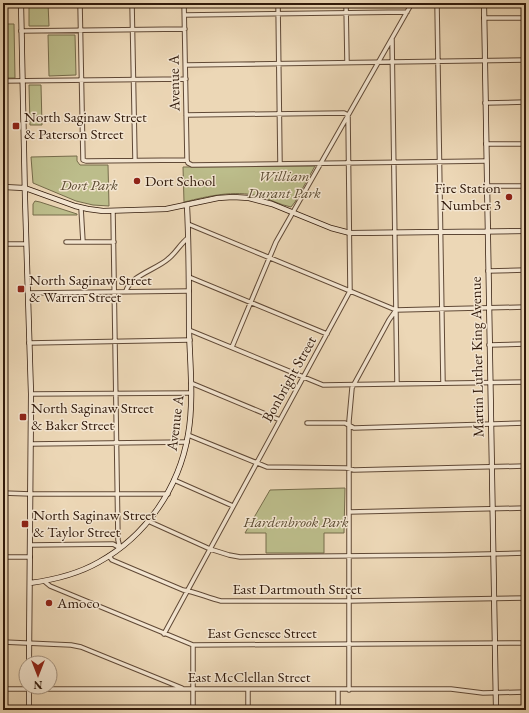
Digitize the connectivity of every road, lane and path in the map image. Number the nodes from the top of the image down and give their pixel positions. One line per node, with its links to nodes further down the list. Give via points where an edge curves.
1 (21, 3): 19 (street)
2 (80, 3): 17 (street)
3 (132, 3): 18 (street)
4 (184, 3): 13 (street, Avenue A)
5 (278, 3): 12 (street)
6 (346, 3): 10 (street)
7 (412, 3): 11 (street)
8 (437, 3): 26 (street)
9 (484, 3): 14 (street, Martin Luther King Avenue)
10 (346, 12): 11 (street); 12 (street); 23 (street)
11 (407, 12): 20 (street)
12 (279, 13): 13 (street); 27 (street)
13 (185, 14): 16 (street, Avenue A)
14 (484, 18): 15 (street); 21 (street, Martin Luther King Avenue)
15 (526, 18)
16 (185, 28): 18 (street); 28 (street, Avenue A)
17 (80, 30): 18 (street); 19 (street); 33 (street)
18 (133, 30): 30 (street)
19 (21, 31): 32 (street)
20 (392, 38): 24 (street); 25 (street)
21 (485, 60): 22 (street); 26 (street); 34 (street, Martin Luther King Avenue)
22 (526, 60)
23 (347, 62): 24 (street); 27 (street)
24 (378, 62): 25 (street); 38 (street)
25 (393, 62): 26 (street); 47 (street)
26 (438, 62): 44 (street)
27 (279, 63): 28 (street); 36 (street)
28 (186, 65): 29 (street, Avenue A)
29 (186, 79): 30 (street); 37 (street, Avenue A)
30 (134, 80): 33 (street); 41 (street)
31 (3, 81): 32 (street)
32 (22, 81): 33 (street); 52 (street)
33 (81, 81): 41 (street, via 83,160)
34 (485, 102): 35 (street); 39 (street, Martin Luther King Avenue)
35 (526, 102)
36 (280, 113): 37 (street); 38 (street); 48 (street)
37 (186, 115): 43 (street, Avenue A)
38 (348, 115): 45 (street); 46 (street, Bonbright Street)
39 (486, 144): 40 (street); 42 (street, Martin Luther King Avenue)
40 (526, 144)
41 (135, 160): 43 (street)
42 (486, 161): 44 (street); 49 (street, Martin Luther King Avenue)
43 (187, 162): 48 (street, via 192,165)
44 (439, 162): 47 (street); 60 (street)
45 (320, 163): 46 (street); 48 (street); 56 (street)
46 (349, 163): 47 (street); 61 (street, Bonbright Street)
47 (394, 163): 62 (street)
48 (280, 164)
49 (487, 186): 50 (street); 59 (street, Martin Luther King Avenue)
50 (526, 186)
51 (3, 187): 52 (street)
52 (25, 188): 54 (street); 68 (street)
53 (187, 205): 55 (street, via 166,209); 56 (street, via 218,198 242,197 264,201); 57 (street, Avenue A)
54 (81, 208): 55 (street); 65 (street)
55 (113, 211): 66 (street)
56 (292, 212): 61 (street); 69 (street)
57 (188, 224): 63 (street, Avenue A); 69 (street)
58 (526, 230): 59 (street)
59 (487, 231): 60 (street); 71 (street, Martin Luther King Avenue)
60 (440, 232): 62 (street); 81 (street)
61 (350, 233): 62 (street); 74 (street, Bonbright Street)
62 (395, 233): 82 (street)
63 (188, 238): 72 (street, Avenue A); 76 (street, via 167,260 135,279 127,287)
64 (66, 242): 65 (street)
65 (82, 242): 66 (street)
66 (114, 242): 75 (street)
67 (3, 244): 68 (street)
68 (26, 244): 77 (street)
69 (269, 258): 74 (street); 78 (street)
70 (526, 270): 71 (street)
71 (488, 271): 80 (street, Martin Luther King Avenue)
72 (189, 277): 73 (street, Avenue A); 78 (street)
73 (189, 291): 76 (street); 83 (street, Avenue A)
74 (350, 291): 82 (street); 84 (street, Bonbright Street)
75 (115, 292): 76 (street); 77 (street); 86 (street)
76 (126, 292)
77 (28, 293): 87 (street)
78 (251, 302): 84 (street); 90 (street)
79 (526, 307): 80 (street)
80 (488, 308): 81 (street); 89 (street, Martin Luther King Avenue)
81 (441, 309): 82 (street); 95 (street)
82 (396, 310): 96 (street); 97 (street)
83 (190, 330): 85 (street, Avenue A); 90 (street)
84 (327, 334): 91 (street, Bonbright Street)
85 (190, 340): 86 (street); 94 (street, Avenue A)
86 (115, 342): 87 (street); 100 (street)
87 (29, 343): 99 (street)
88 (526, 344): 89 (street)
89 (489, 345): 92 (street, Martin Luther King Avenue)
90 (232, 347): 91 (street)
91 (304, 377): 96 (street, via 324,385); 101 (street, Bonbright Street)
92 (490, 382): 93 (street); 95 (street); 104 (street, Martin Luther King Avenue)
93 (526, 382)
94 (191, 383): 98 (street, Avenue A); 101 (street)
95 (443, 383): 97 (street)
96 (354, 384): 97 (street); 105 (street)
97 (397, 384)
98 (191, 393): 100 (street); 106 (street, Avenue A)
99 (31, 394): 100 (street); 109 (street)
100 (116, 394): 108 (street)
101 (280, 420): 110 (street, Bonbright Street)
102 (307, 423): 105 (street)
103 (526, 423): 104 (street)
104 (490, 424): 105 (street, via 354,428); 111 (street, Martin Luther King Avenue)
105 (350, 425): 113 (street)
106 (188, 434): 107 (street, Avenue A); 110 (street)
107 (187, 442): 108 (street); 114 (street, Avenue A)
108 (116, 443): 109 (street); 117 (street)
109 (31, 444): 116 (street)
110 (257, 463): 113 (street, via 267,467); 119 (street, Bonbright Street)
111 (491, 466): 112 (street); 113 (street, via 354,470); 120 (street, Martin Luther King Avenue)
112 (526, 466)
113 (350, 468): 122 (street)
114 (174, 480): 118 (street, Avenue A); 119 (street)
115 (3, 493): 116 (street)
116 (31, 494): 117 (street); 124 (street)
117 (117, 494): 118 (street); 125 (street)
118 (168, 494): 123 (street, Avenue A)
119 (233, 506): 126 (street, Bonbright Street)
120 (492, 508): 121 (street); 122 (street); 128 (street, Martin Luther King Avenue)
121 (526, 508)
122 (349, 512): 130 (street)
123 (148, 521): 125 (street, Avenue A); 126 (street)
124 (30, 545): 125 (street, via 113,544); 132 (street)
125 (120, 548): 129 (street, Avenue A)
126 (210, 549): 130 (street, via 240,557); 135 (street, Bonbright Street)
127 (526, 553): 128 (street)
128 (493, 554): 130 (street); 137 (street, Martin Luther King Avenue)
129 (109, 556): 133 (street, Avenue A, via 89,568); 135 (street, East Dartmouth Street, via 112,560)
130 (349, 556): 138 (street)
131 (3, 557): 132 (street)
132 (30, 557): 134 (street)
133 (44, 581): 134 (street, Avenue A); 139 (street, East Genesee Street, via 50,586)
134 (30, 583): 141 (street)
135 (188, 590): 138 (street, East Dartmouth Street, via 221,601); 139 (street, Bonbright Street)
136 (526, 598): 137 (street, East Dartmouth Street)
137 (494, 599): 138 (street, East Dartmouth Street); 142 (street, Martin Luther King Avenue)
138 (349, 601): 145 (street)
139 (164, 634): 144 (street, East Genesee Street)
140 (3, 642): 141 (street)
141 (29, 643): 146 (street); 150 (street, via 81,647)
142 (494, 644): 143 (street, East Genesee Street); 145 (street, East Genesee Street); 155 (street, Martin Luther King Avenue)
143 (526, 644)
144 (193, 645): 145 (street, East Genesee Street); 151 (street)
145 (349, 645): 154 (street)
146 (29, 655)
147 (18, 688): 149 (street, East McClellan Street)
148 (58, 688): 150 (street, East McClellan Street)
149 (3, 689)
150 (185, 689): 151 (street, East McClellan Street)
151 (193, 689): 152 (street, East McClellan Street); 159 (street)
152 (248, 689): 153 (street, East McClellan Street); 160 (street)
153 (338, 690): 154 (street, East McClellan Street); 161 (street)
154 (348, 690): 155 (street, East McClellan Street, via 451,689)
155 (495, 692): 156 (street, East McClellan Street); 162 (street, Martin Luther King Avenue)
156 (526, 692)
157 (29, 695): 158 (street)
158 (29, 710)
159 (193, 710)
160 (248, 710)
161 (338, 710)
162 (496, 710)

